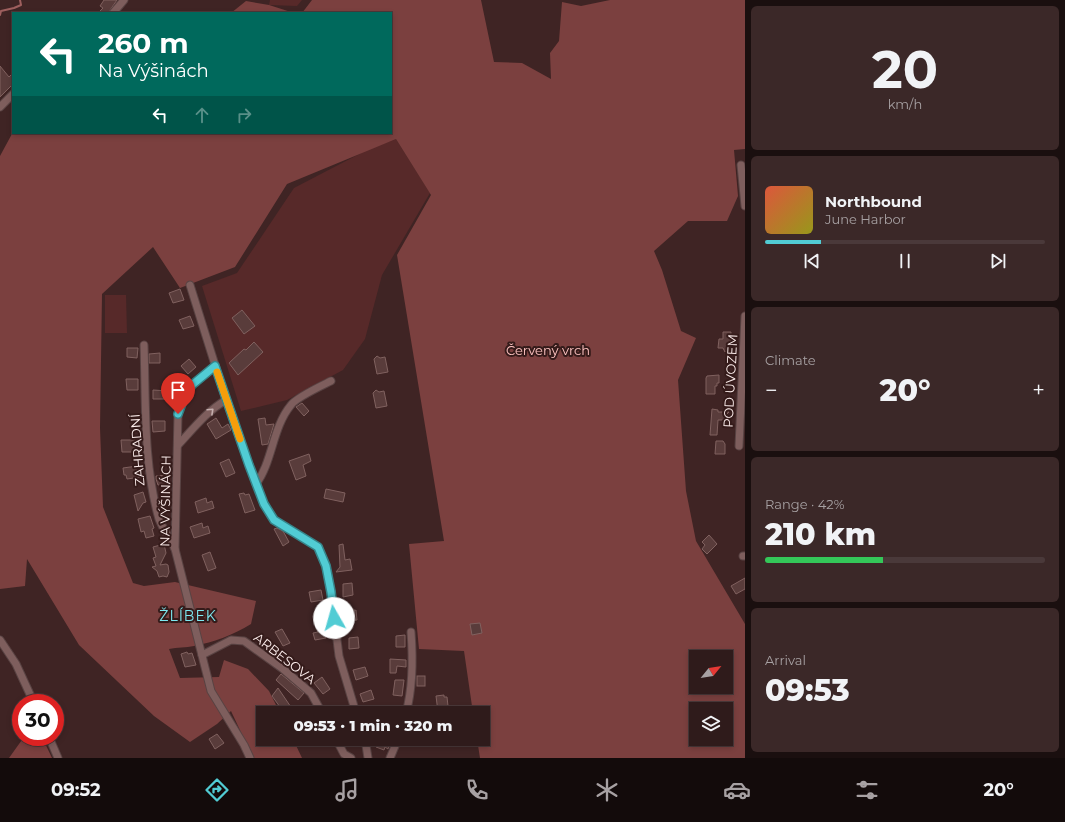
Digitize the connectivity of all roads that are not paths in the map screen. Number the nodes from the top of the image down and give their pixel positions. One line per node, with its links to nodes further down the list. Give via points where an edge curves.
1 (124, 0): 2 (street)
2 (114, 12)
3 (12, 95): 4 (street)
4 (0, 108)
5 (741, 165): 6 (street)
6 (745, 206)
7 (190, 285): 10 (street)
8 (745, 316): 14 (street, POD ÚVOZEM)
9 (144, 345): 16 (street, ZAHRADNÍ, via 147,441 152,491 160,520)
10 (215, 366): 12 (street); 13 (street, NA VÝŠINÁCH, via 192,385 184,398 178,414)
11 (331, 381): 15 (street, via 292,404 279,428 263,475)
12 (226, 400): 13 (street, NA VÝŠINÁCH, one-way to 12, via 218,404); 15 (street)
13 (178, 445): 16 (street, NA VÝŠINÁCH)
14 (739, 446)
15 (256, 484): 22 (street, via 274,520 318,547 326,566 339,656)
16 (175, 549): 19 (street, NA VÝŠINÁCH)
17 (411, 632): 23 (street)
18 (0, 640): 20 (street, via 16,664)
19 (202, 655): 21 (street, ARBESOVA, via 232,640 244,641 283,668 311,693); 29 (street, NA VÝŠINÁCH, via 211,691)
20 (30, 694)
21 (318, 706)
22 (354, 706)
23 (408, 706)
24 (53, 746): 28 (street)
25 (340, 746): 30 (street, via 344,754)
26 (366, 746): 31 (street)
27 (395, 746): 32 (street)
28 (58, 758)
29 (250, 758)
30 (351, 758)
31 (368, 758)
32 (390, 758)

